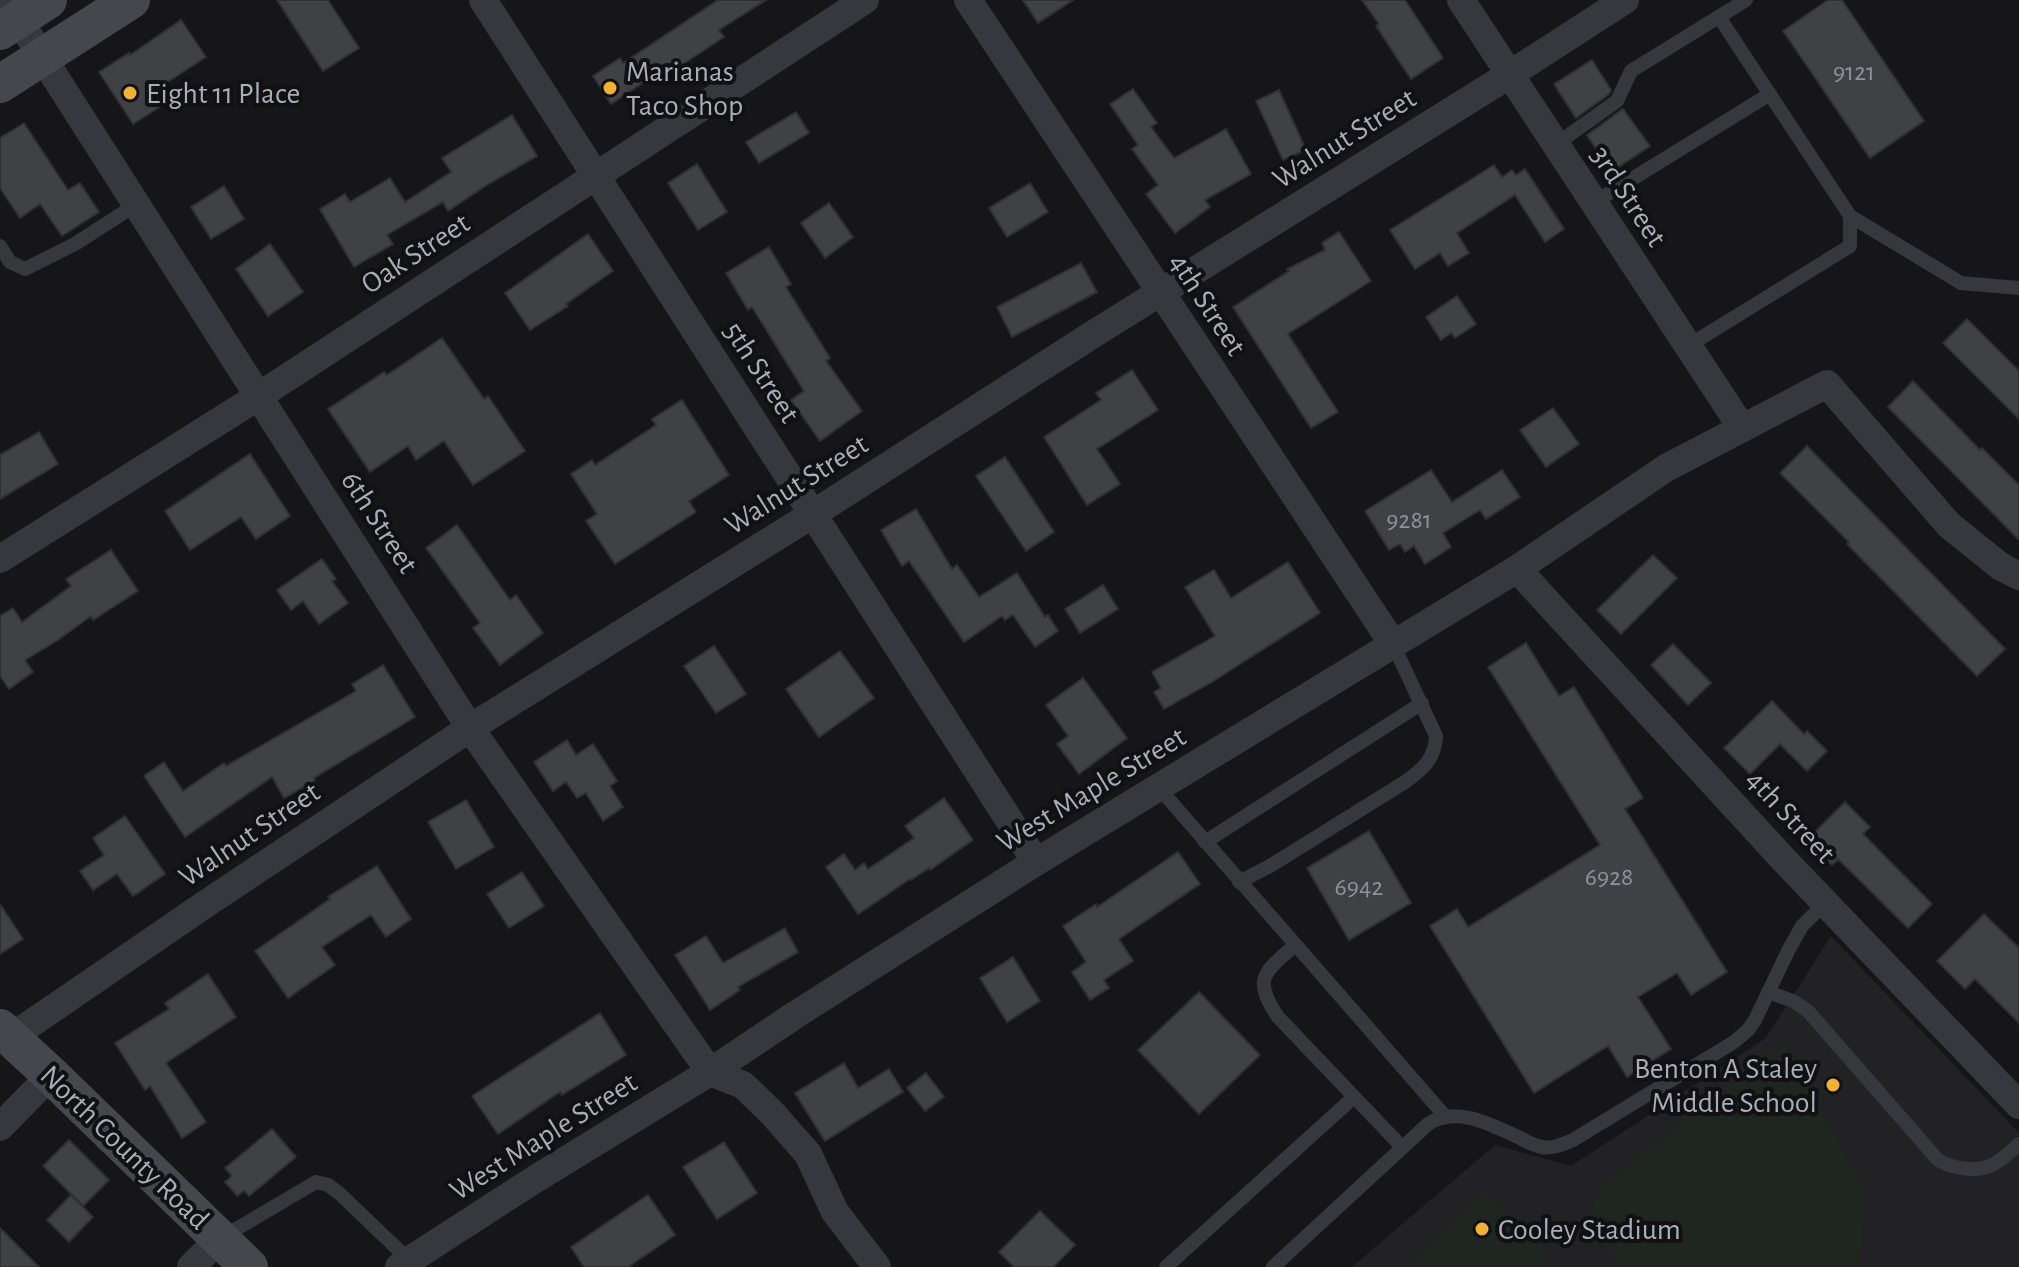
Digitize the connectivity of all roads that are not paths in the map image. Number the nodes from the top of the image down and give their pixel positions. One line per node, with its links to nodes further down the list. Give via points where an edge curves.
1 (131, 0): 10 (street)
2 (483, 0): 15 (street, 5th Street)
3 (865, 0): 15 (street, Oak Street)
4 (968, 0): 21 (street, 4th Street)
5 (1461, 0): 11 (street, 3rd Street)
6 (1625, 0): 11 (street, Walnut Street)
7 (1746, 0): 9 (lane)
8 (18, 12): 10 (street, 6th Street)
9 (1719, 17): 13 (lane); 14 (lane, via 1631,71 1617,101)
10 (43, 57): 12 (street); 17 (street, 6th Street)
11 (1509, 75): 14 (street, 3rd Street); 21 (street, Walnut Street)
12 (0, 84)
13 (1770, 94): 16 (lane); 18 (lane)
14 (1555, 145): 16 (street, 3rd Street)
15 (596, 176): 23 (street, Oak Street); 25 (street, 5th Street)
16 (1593, 203): 22 (street, 3rd Street)
17 (137, 204): 19 (lane, via 25,269 10,262); 23 (street, 6th Street)
18 (1850, 216): 20 (lane, via 1961,283); 22 (lane, via 1850,246)
19 (0, 246)
20 (2019, 288)
21 (1160, 293): 25 (street, Walnut Street); 29 (street, 4th Street)
22 (1688, 346): 24 (street, 3rd Street)
23 (259, 396): 26 (street, Oak Street); 31 (street, 6th Street)
24 (1742, 428): 27 (street, West Maple Street, via 1666,468); 28 (street, West Maple Street, via 1827,384 1949,525)
25 (813, 514): 31 (street, Walnut Street); 34 (street, 5th Street)
26 (0, 559)
27 (1517, 569): 29 (street, West Maple Street); 36 (street, 4th Street)
28 (2019, 576)
29 (1393, 644): 30 (lane); 32 (street, West Maple Street)
30 (1422, 703): 33 (lane); 35 (lane, via 1436,736 1424,768)
31 (470, 728): 39 (street, Walnut Street); 40 (street, 6th Street)
32 (1159, 788): 33 (lane); 34 (street, West Maple Street)
33 (1205, 842): 35 (lane)
34 (1036, 862): 40 (street, West Maple Street)
35 (1239, 882): 37 (lane)
36 (1825, 903): 38 (lane, via 1802,926); 43 (street, 4th Street)
37 (1295, 945): 42 (lane, via 1268,970 1266,1000); 44 (lane)
38 (1768, 992): 44 (lane, via 1744,1035 1563,1144 1540,1147 1473,1118); 46 (lane, via 1808,1011 1938,1160 1956,1168 1988,1166)
39 (5, 1033): 41 (street, North County Road)
40 (710, 1072): 49 (street, West Maple Street); 52 (street, via 743,1085 808,1154 835,1212)
41 (51, 1075): 45 (street); 48 (street, North County Road)
42 (1354, 1097): 47 (lane); 53 (lane)
43 (2019, 1105)
44 (1445, 1116): 47 (lane)
45 (0, 1127)
46 (2019, 1144)
47 (1402, 1147): 54 (lane)
48 (220, 1238): 49 (lane, via 316,1182 339,1193); 50 (street); 51 (street, North County Road)
49 (404, 1264)
50 (191, 1267)
51 (249, 1267)
52 (877, 1267)
53 (1166, 1267)
54 (1273, 1267)

